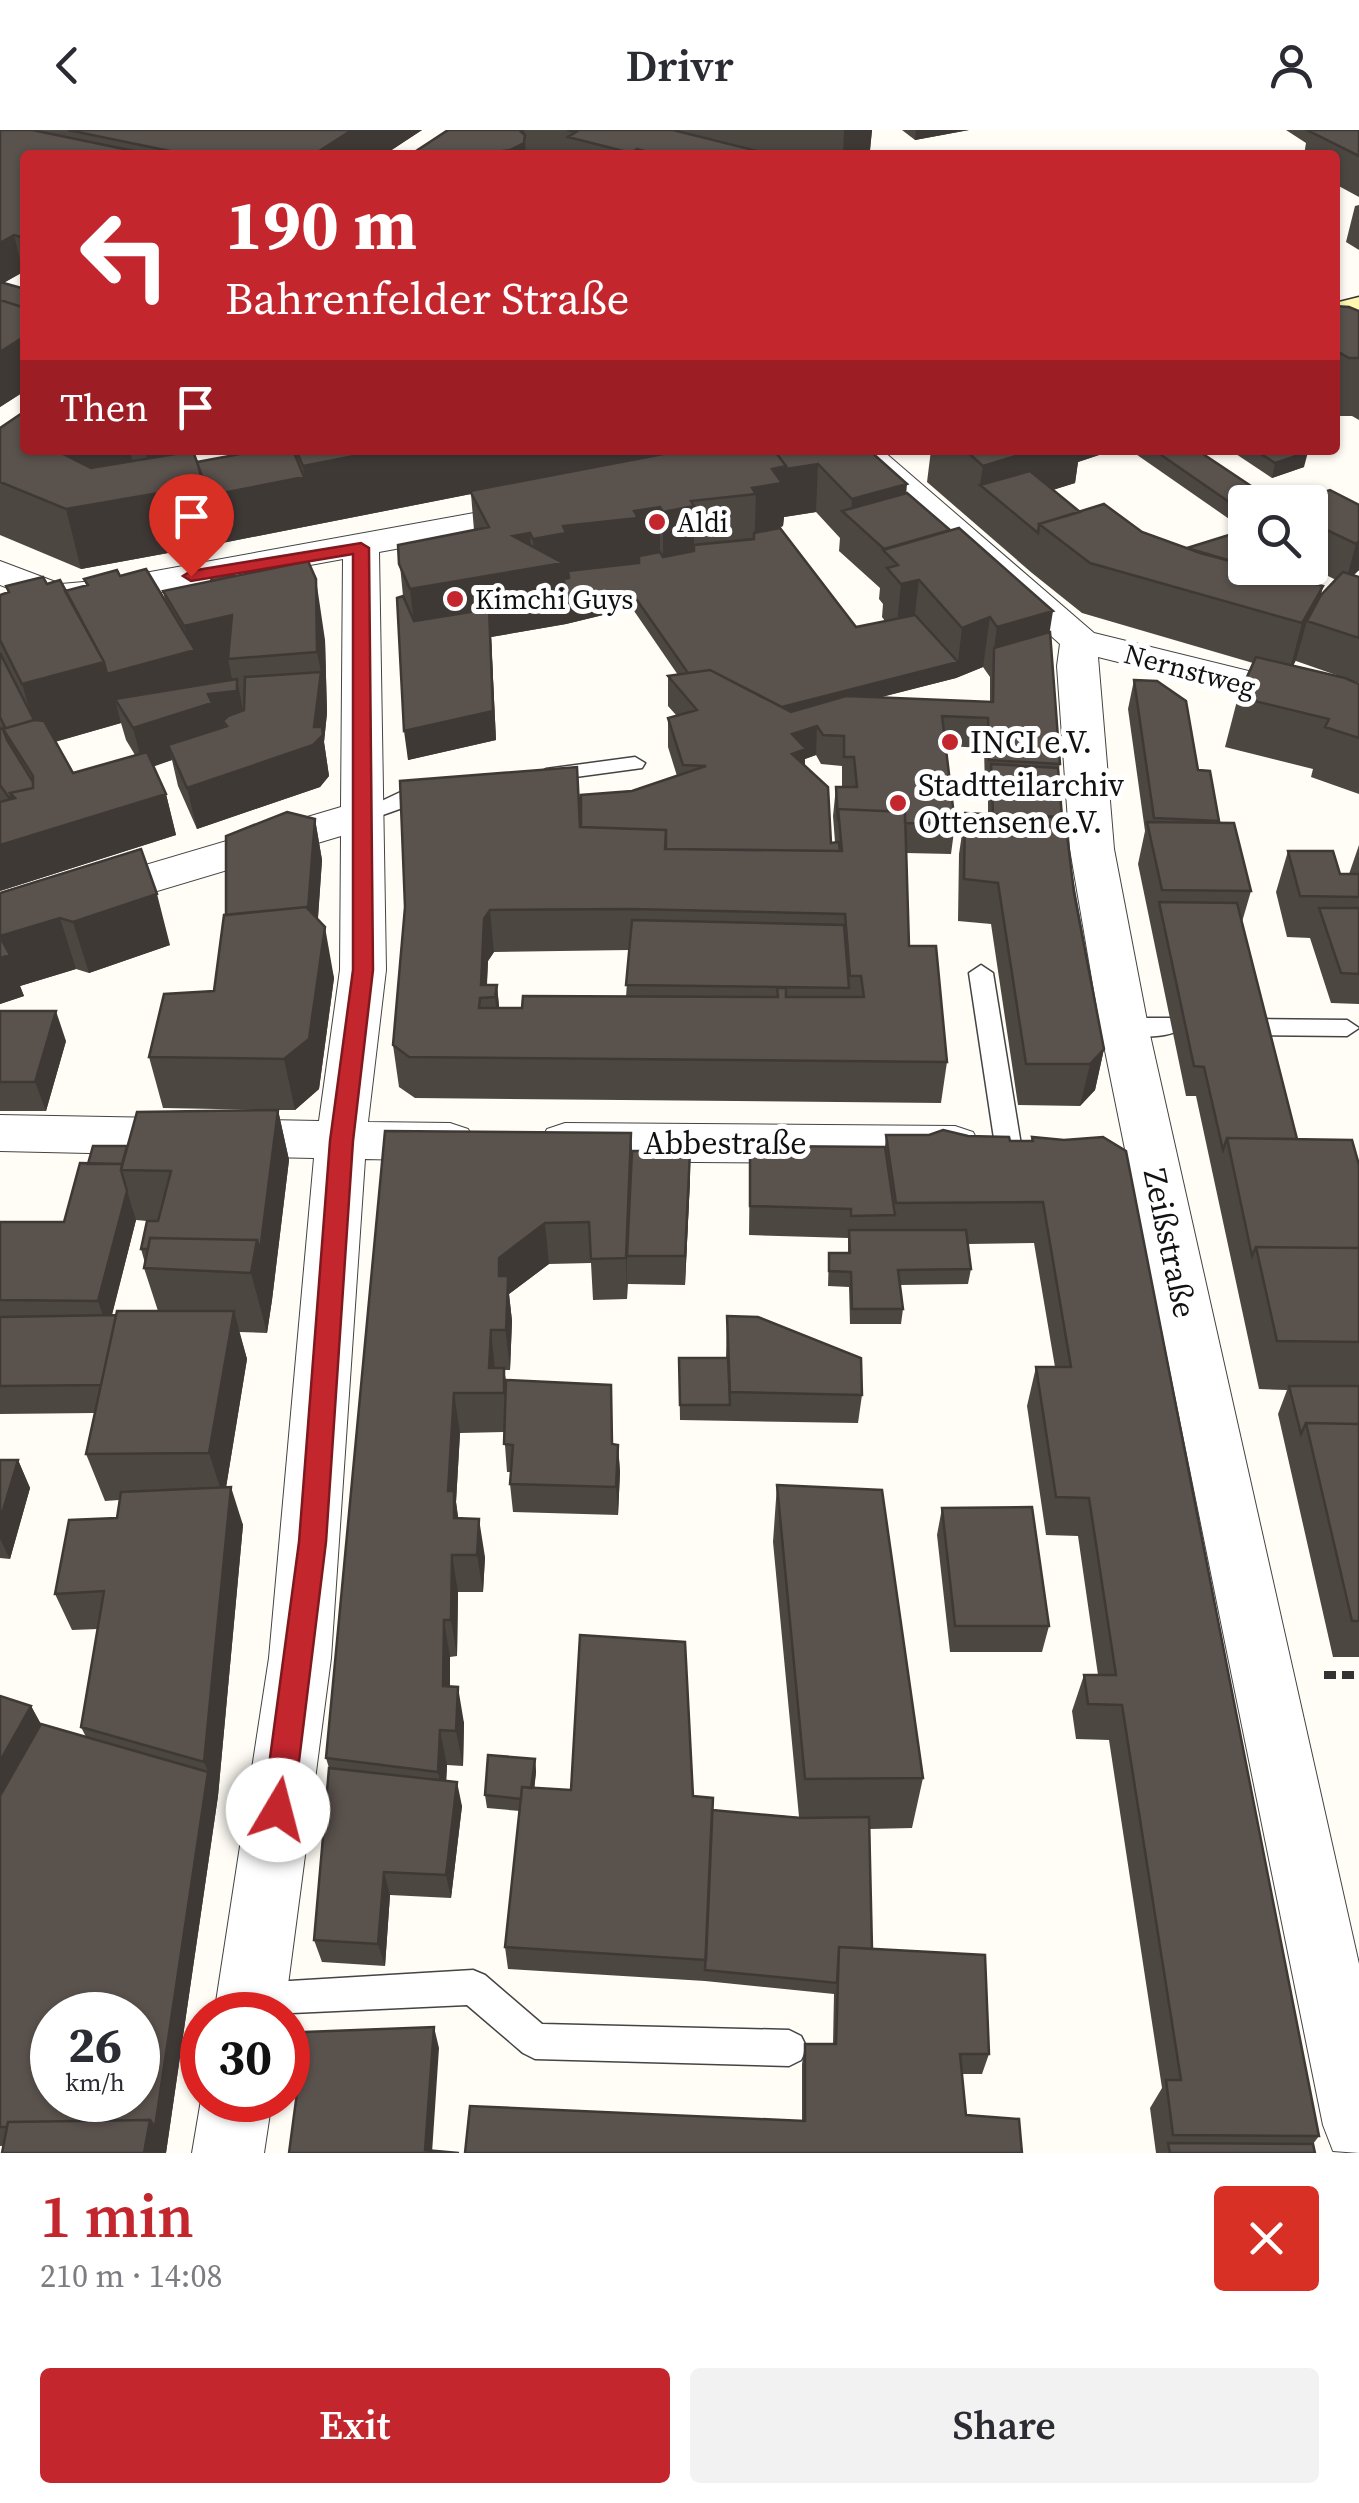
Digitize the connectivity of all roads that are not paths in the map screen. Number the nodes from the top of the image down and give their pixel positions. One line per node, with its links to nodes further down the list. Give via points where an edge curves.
1 (855, 455): 5 (street)
2 (581, 504): 3 (street)
3 (361, 548): 4 (street, via 58,605); 10 (street)
4 (0, 572)
5 (1054, 631): 6 (street, Nernstweg); 18 (street, Zeißstraße, via 1077,666 1092,849 1148,1026)
6 (1359, 710)
7 (636, 763): 8 (lane)
8 (526, 778)
9 (452, 788): 10 (lane, via 416,793)
10 (363, 815): 11 (street); 16 (street, via 363,970)
11 (0, 922)
12 (982, 973): 17 (lane)
13 (1252, 1026): 14 (lane)
14 (1347, 1028)
15 (0, 1133): 16 (street, Abbestraße)
16 (341, 1141): 17 (street, Abbestraße); 19 (street, via 300,1658)
17 (1008, 1145): 18 (street, Abbestraße)
18 (1102, 1147): 23 (street, Zeißstraße)
19 (252, 1992)
20 (310, 2002): 21 (lane, via 473,1987 535,2041)
21 (788, 2048)
22 (233, 2122): 24 (street)
23 (1359, 2124)
24 (228, 2153)

